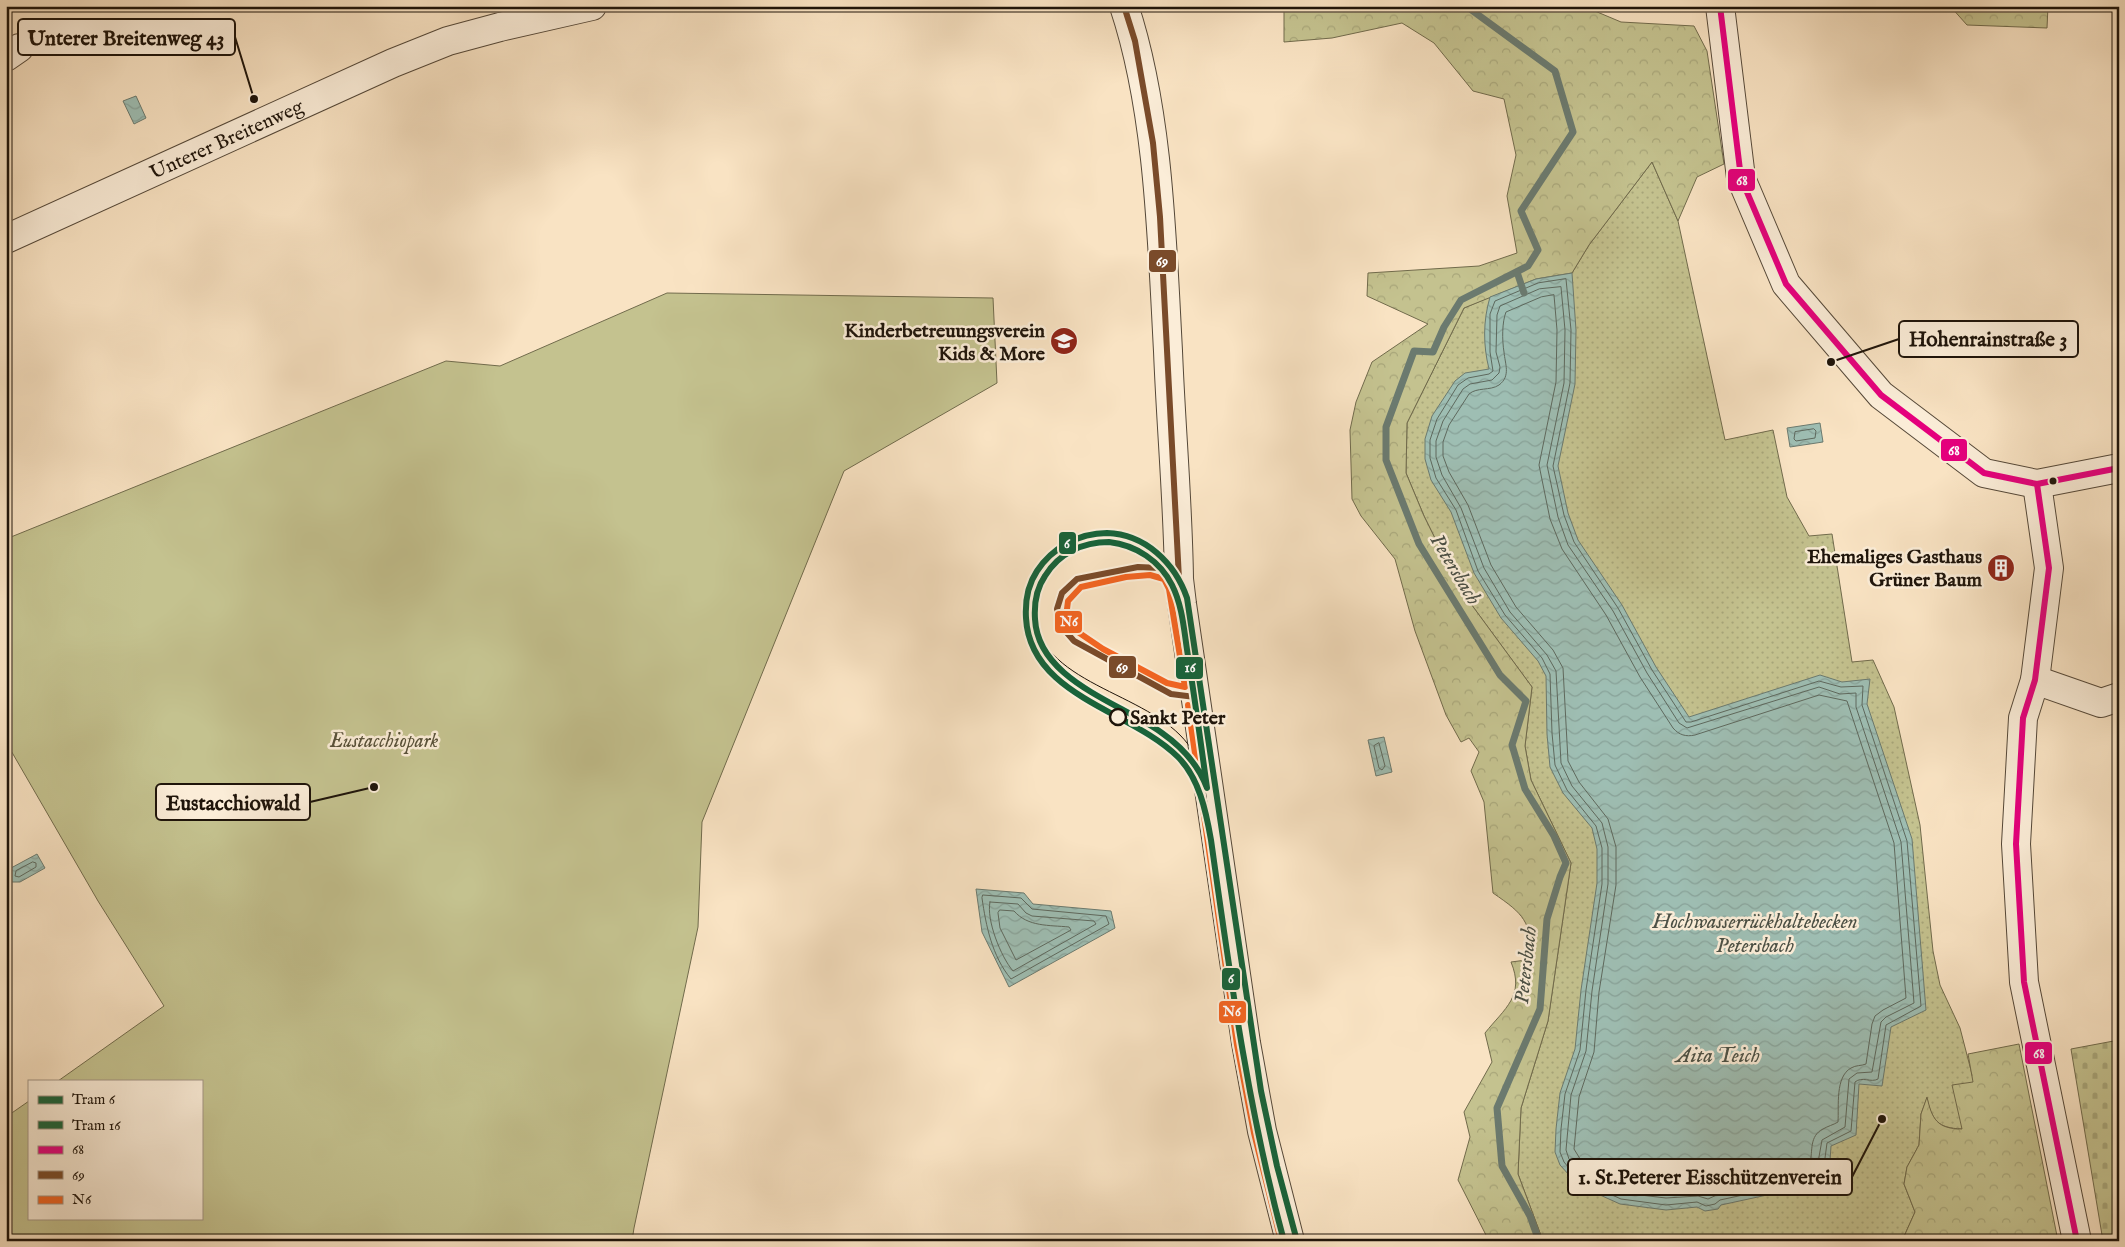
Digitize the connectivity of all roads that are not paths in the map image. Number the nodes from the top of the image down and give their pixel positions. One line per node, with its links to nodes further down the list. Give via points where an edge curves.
1 (592, 6): 4 (street, Unterer Breitenweg, via 448,41)
2 (1124, 6): 9 (street, via 1136,41 1153,143 1182,604 1246,1043 1262,1131)
3 (1720, 6): 6 (street, via 1741,178 1786,284 1881,395 1984,473)
4 (6, 239)
5 (2119, 468): 6 (street)
6 (2037, 484): 7 (street, via 2049,568)
7 (2035, 680): 8 (street, via 2101,703); 10 (street, via 2022,718 2016,844 2024,982)
8 (2119, 697)
9 (1290, 1241)
10 (2077, 1241)

